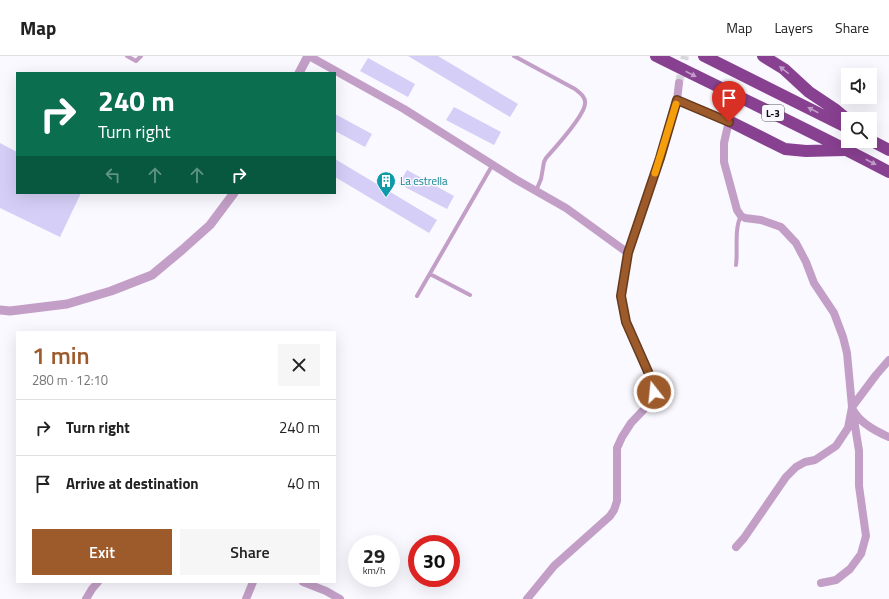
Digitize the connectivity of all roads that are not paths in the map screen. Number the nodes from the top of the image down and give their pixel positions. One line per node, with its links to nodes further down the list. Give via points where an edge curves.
1 (127, 56): 2 (lane, via 136,61)
2 (141, 56)
3 (309, 56): 8 (street); 19 (street, via 404,109)
4 (514, 56): 21 (lane, via 575,89 582,94 586,103 584,110 566,135 546,158)
5 (656, 56): 14 (highway, L-3, one-way to 14)
6 (704, 56): 13 (highway, L-3, one-way to 6)
7 (763, 56): 11 (highway, one-way to 7, via 809,92 784,69)
8 (300, 72)
9 (679, 83): 10 (street)
10 (677, 100): 12 (street); 24 (street)
11 (841, 114)
12 (729, 122): 18 (highway, via 785,149); 23 (street, via 724,143 724,162 735,205)
13 (841, 124)
14 (808, 131): 16 (highway, L-3); 18 (highway, via 813,137 812,146)
15 (877, 143): 17 (highway)
16 (848, 150): 18 (highway); 20 (highway, L-3, one-way to 20)
17 (889, 150)
18 (806, 151)
19 (493, 164): 21 (street); 26 (lane)
20 (889, 172)
21 (536, 191): 24 (street, via 566,208)
22 (233, 194): 29 (street, via 210,225 152,275 67,304)
23 (741, 216): 25 (lane); 31 (street, via 781,227 796,243 814,283 834,313 844,337)
24 (628, 253): 41 (street, via 621,296 626,322 653,383 654,392 651,402 631,423 617,448 617,502 614,510 554,566)
25 (736, 265)
26 (430, 274): 27 (lane); 28 (lane)
27 (470, 295)
28 (417, 296)
29 (0, 310)
30 (889, 360): 31 (street)
31 (852, 407): 32 (street, via 864,423); 33 (street, via 848,428 836,446 815,460 796,467 786,477); 37 (street, via 859,451 859,486 866,536 861,554 850,569 836,580)
32 (889, 437)
33 (736, 547)
34 (97, 583): 38 (street)
35 (253, 583): 39 (street)
36 (306, 583): 40 (street, via 326,590)
37 (821, 583)
38 (86, 599)
39 (246, 599)
40 (340, 599)
41 (527, 599)

